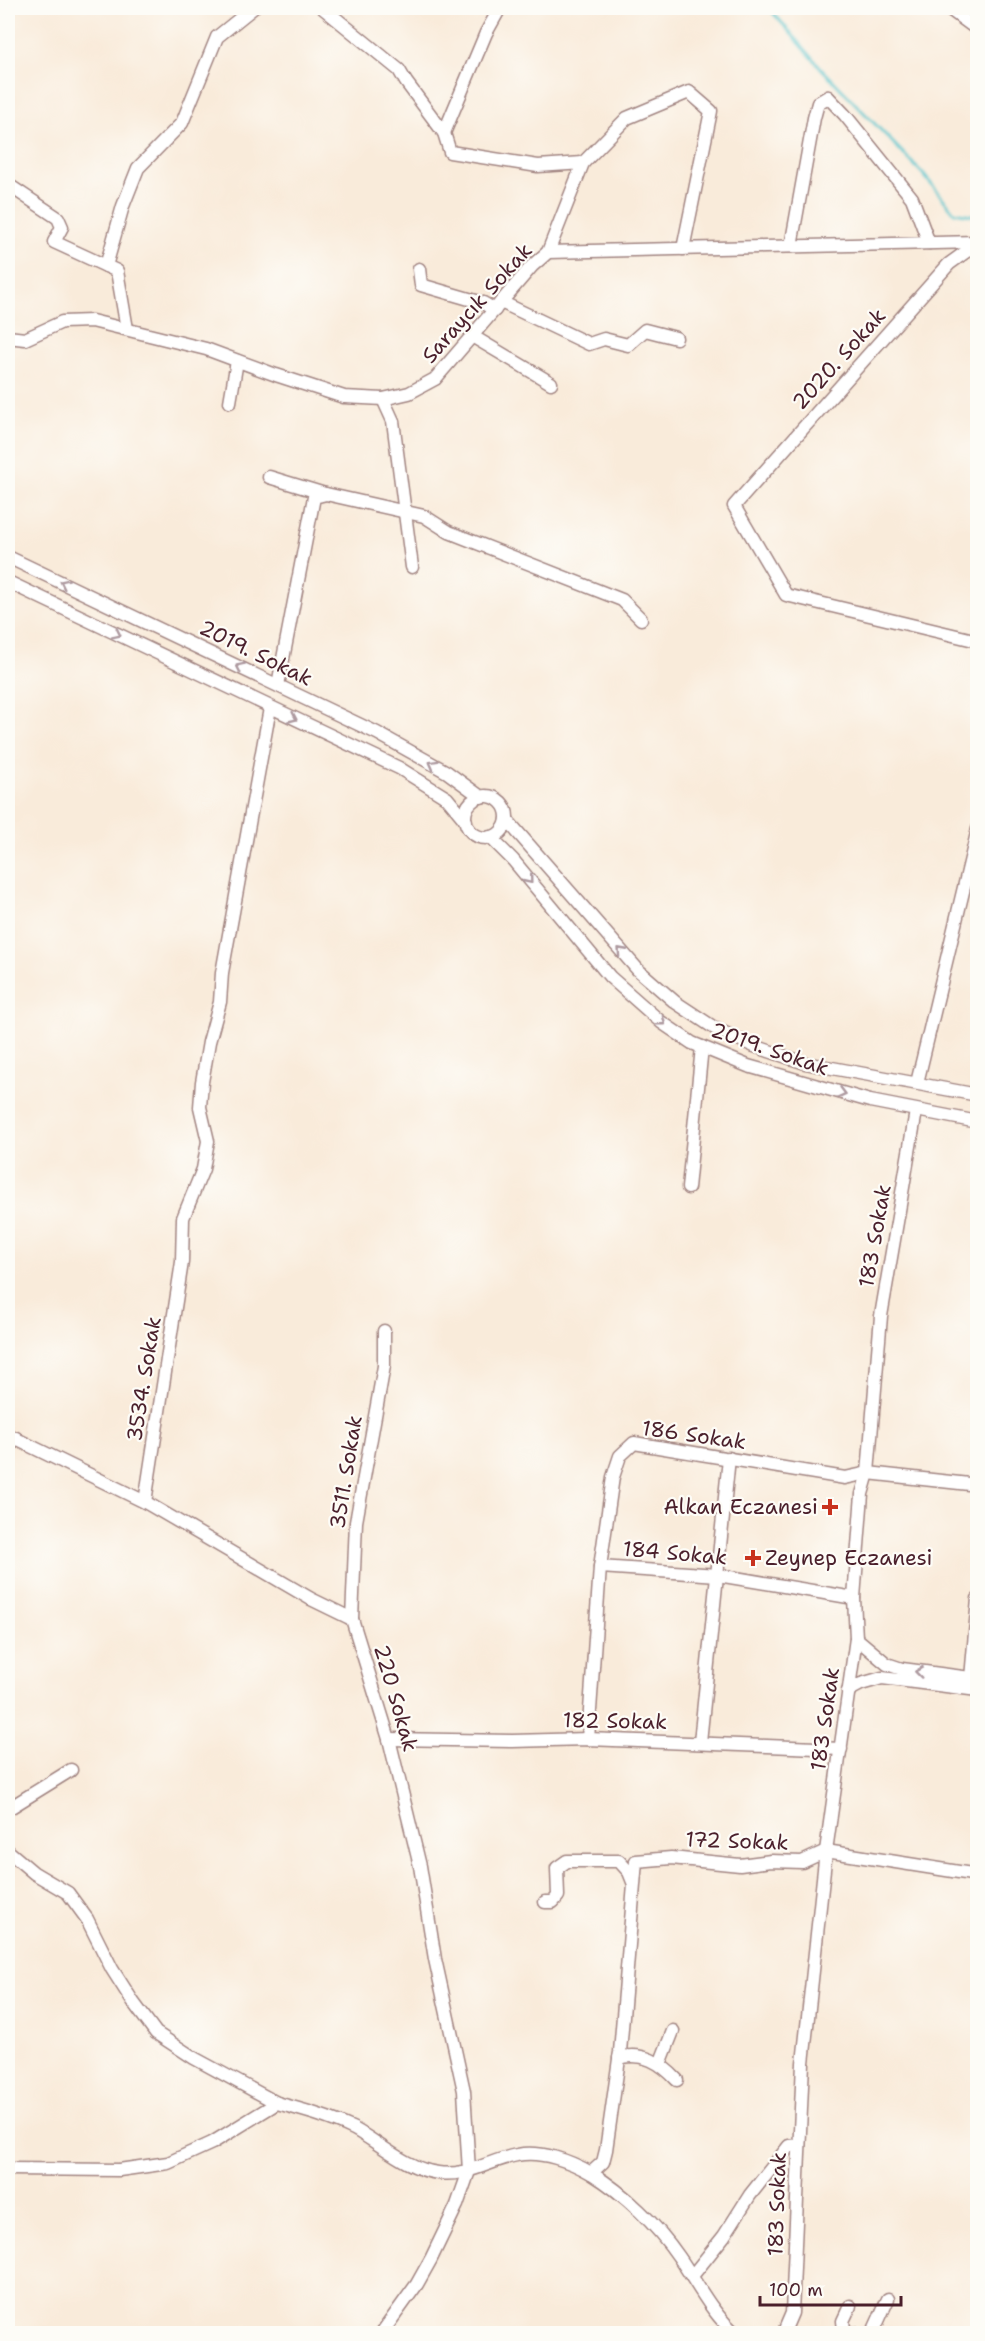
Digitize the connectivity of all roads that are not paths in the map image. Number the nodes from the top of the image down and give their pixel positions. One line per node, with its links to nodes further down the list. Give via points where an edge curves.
1 (253, 8): 14 (street, via 217,37 182,123 138,168)
2 (323, 8): 6 (street, via 399,70)
3 (500, 8): 6 (street)
4 (948, 8): 5 (street)
5 (978, 30)
6 (444, 133): 7 (street, via 450,152 538,166)
7 (583, 163): 12 (street, via 627,118 689,92 711,111); 13 (street)
8 (8, 185): 14 (street, via 58,218 62,227 54,242)
9 (978, 242): 10 (street, Saraycık Sokak); 32 (street, 2020. Sokak, via 949,264 734,506 786,595)
10 (928, 243): 11 (street, Saraycık Sokak); 11 (street, via 912,198 828,97 819,103 814,118)
11 (791, 246): 12 (street, Saraycık Sokak)
12 (683, 249): 13 (street, Saraycık Sokak)
13 (549, 252): 16 (street, Saraycık Sokak)
14 (106, 266): 17 (street, via 117,271)
15 (419, 269): 16 (street, via 422,285)
16 (498, 306): 18 (street, Saraycık Sokak); 20 (street, via 589,344 604,339 628,345 645,330)
17 (127, 328): 19 (street, Saraycık Sokak, via 92,321 62,322 25,339); 21 (street, Saraycık Sokak)
18 (472, 336): 22 (street); 23 (street, Saraycık Sokak, via 435,380 409,393)
19 (8, 337)
20 (676, 338)
21 (237, 361): 23 (street, Saraycık Sokak, via 344,397); 24 (street)
22 (551, 383)
23 (383, 399): 27 (street, via 393,421)
24 (230, 402)
25 (269, 477): 26 (street)
26 (326, 494): 27 (street); 33 (street, via 314,497)
27 (403, 512): 29 (street); 31 (street, via 424,516 448,532 622,600)
28 (8, 557): 33 (street, 2019. Sokak, one-way to 28)
29 (412, 567)
30 (8, 582): 34 (street, 2019. Sokak, one-way to 34)
31 (641, 619)
32 (978, 641)
33 (278, 685): 35 (street, 2019. Sokak, one-way to 33, via 437,766)
34 (270, 708): 37 (street, 2019. Sokak, one-way to 37, via 399,768 447,798); 52 (street, 3534. Sokak, via 220,1002 202,1082 201,1107 208,1141 203,1169 183,1218 182,1262)
35 (481, 797): 36 (street, 2019. Sokak, via 500,801); 37 (street, via 471,803)
36 (507, 820): 39 (street, via 501,831); 41 (street, 2019. Sokak, one-way to 36, via 805,1063 716,1029 675,1002 638,970)
37 (466, 821): 39 (street, 2019. Sokak, via 472,832)
38 (978, 829): 41 (street)
39 (490, 837): 40 (street, 2019. Sokak, one-way to 40, via 610,977 661,1022)
40 (702, 1047): 43 (street, 2019. Sokak, one-way to 43, via 748,1066); 45 (street)
41 (916, 1083): 42 (street, 2019. Sokak)
42 (978, 1095)
43 (916, 1111): 44 (street, 2019. Sokak); 50 (street, 183 Sokak, via 881,1316)
44 (978, 1122)
45 (688, 1188)
46 (384, 1331): 57 (street, 3511. Sokak, via 384,1366 356,1522)
47 (12, 1437): 48 (street); 52 (street)
48 (8, 1449)
49 (729, 1458): 50 (street, 186 Sokak, via 845,1478); 53 (street, 186 Sokak, via 634,1443 620,1456 613,1477); 54 (street)
50 (868, 1473): 51 (street, 186 Sokak); 55 (street, 183 Sokak, via 862,1494)
51 (978, 1485)
52 (145, 1502): 57 (street)
53 (600, 1567): 54 (street, 184 Sokak); 63 (street, 186 Sokak)
54 (718, 1575): 55 (street, 184 Sokak); 64 (street)
55 (854, 1598): 58 (street, 183 Sokak)
56 (978, 1599): 59 (street)
57 (352, 1619): 62 (street, 220 Sokak)
58 (856, 1638): 59 (street, one-way to 58, via 887,1664); 61 (street, 183 Sokak)
59 (974, 1679)
60 (978, 1690): 61 (street, via 882,1678)
61 (848, 1691): 65 (street, 183 Sokak)
62 (388, 1739): 63 (street, 182 Sokak); 80 (street, 220 Sokak, via 420,1866 435,1959 461,2074)
63 (588, 1739): 64 (street, 182 Sokak)
64 (700, 1742): 65 (street, 182 Sokak)
65 (841, 1749): 69 (street, 183 Sokak)
66 (71, 1770): 67 (street)
67 (8, 1809)
68 (8, 1851): 77 (street, via 34,1873 68,1893 87,1919 112,1969 156,2033)
69 (826, 1851): 70 (street); 71 (street, 172 Sokak, via 802,1862 740,1864 670,1858 636,1861); 78 (street, 183 Sokak, via 803,2063)
70 (978, 1875)
71 (634, 1884): 72 (street, via 619,1861 567,1861 557,1869 558,1896 553,1902); 74 (street)
72 (545, 1902)
73 (674, 2031): 75 (street)
74 (619, 2058): 75 (street, via 630,2054); 81 (street, via 606,2150 603,2162)
75 (660, 2064): 76 (street)
76 (677, 2080)
77 (277, 2103): 79 (street, via 212,2143 168,2163 119,2170); 80 (street, via 338,2122 424,2170 448,2174)
78 (799, 2145): 82 (street, via 789,2146); 88 (street, 183 Sokak, via 792,2313)
79 (8, 2169)
80 (470, 2171): 81 (street, via 519,2154 554,2156); 86 (street, via 431,2259)
81 (591, 2173): 82 (street, via 652,2223)
82 (692, 2276): 87 (street, via 722,2322)
83 (888, 2299): 89 (street)
84 (850, 2306): 85 (street, via 843,2321)
85 (847, 2333)
86 (381, 2334)
87 (736, 2334)
88 (783, 2334)
89 (869, 2334)

